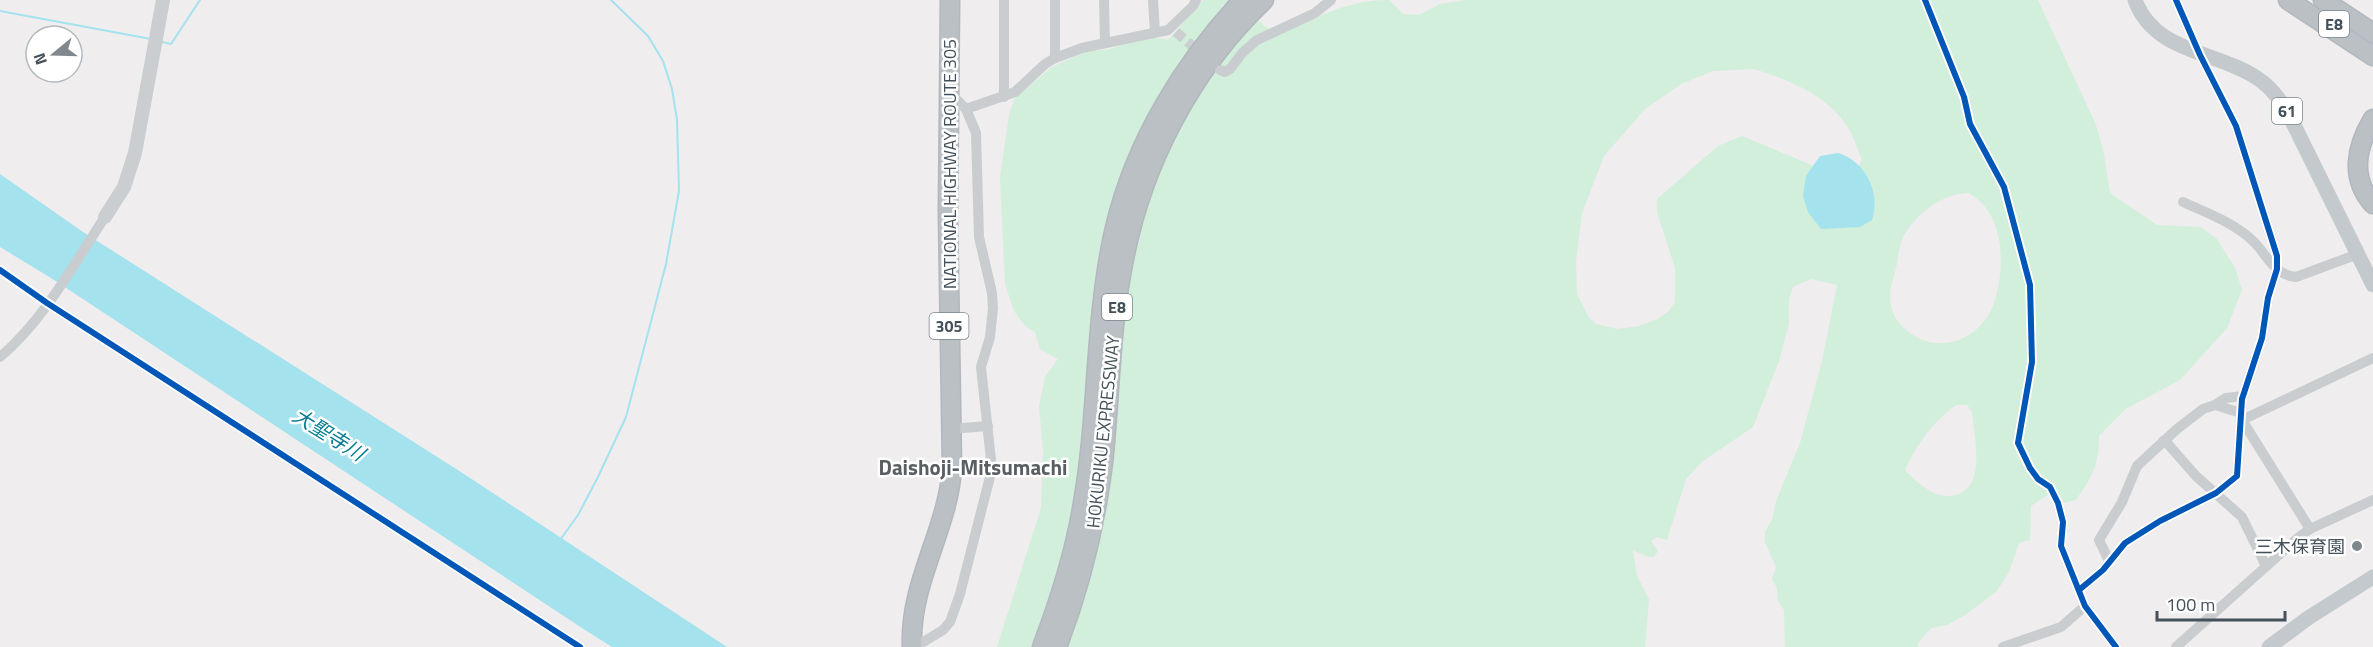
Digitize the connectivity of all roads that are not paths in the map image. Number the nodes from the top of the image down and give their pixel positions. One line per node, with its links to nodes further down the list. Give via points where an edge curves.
1 (163, 0): 33 (street, via 135,153 124,187)
2 (950, 0): 25 (highway, NATIONAL HIGHWAY ROUTE 305 / 305)
3 (1004, 0): 26 (street)
4 (1054, 0): 23 (street)
5 (1104, 0): 19 (street)
6 (1153, 0): 17 (street)
7 (1196, 0): 17 (street, via 1174,29)
8 (1243, 0): 56 (highway, HOKURIKU EXPRESSWAY / E8, via 1206,43 1172,93 1143,148 1116,226 1102,305 1084,502 1066,576)
9 (1264, 0): 57 (highway, HOKURIKU EXPRESSWAY / E8, via 1200,76 1169,129 1142,192 1122,265 1103,461 1091,540)
10 (1331, 0): 24 (street, via 1315,13 1265,35 1247,48 1230,69)
11 (1925, 0): 52 (street, via 1964,97 1970,124 2004,188 2031,285 2032,362 2018,443 2030,468 2050,487 2058,503 2063,522 2061,546)
12 (2135, 0): 21 (main road, 61, via 2153,27)
13 (2176, 0): 21 (street)
14 (2288, 0): 22 (highway)
15 (2294, 0): 20 (highway, E8)
16 (2323, 0): 18 (highway, E8)
17 (1155, 32): 19 (street)
18 (2373, 33)
19 (1105, 43): 23 (street)
20 (2373, 50)
21 (2200, 55): 34 (main road, 61, via 2259,79 2278,98); 35 (street, via 2236,126 2277,256)
22 (2373, 56)
23 (1055, 58): 26 (street)
24 (1220, 70)
25 (950, 93): 27 (street); 44 (highway, NATIONAL HIGHWAY ROUTE 305 / 305)
26 (1004, 97): 27 (street)
27 (966, 109): 43 (street, via 976,133 979,237 992,293 990,337 981,367)
28 (2373, 119): 32 (highway, via 2357,162 2361,187)
29 (2373, 138): 30 (highway, via 2367,168)
30 (2373, 187)
31 (2183, 202): 35 (street, via 2245,234)
32 (2373, 204)
33 (104, 218): 37 (street)
34 (2358, 254): 35 (street, via 2296,277); 36 (main road, 61)
35 (2277, 269): 40 (street, via 2262,338)
36 (2373, 285)
37 (48, 301): 38 (street, via 16,344); 54 (street)
38 (0, 357)
39 (2373, 358): 42 (street)
40 (2243, 396): 41 (street, via 2226,398); 42 (street)
41 (2215, 405): 42 (street); 45 (street, via 2190,417)
42 (2242, 417): 46 (street, via 2237,476); 48 (street)
43 (988, 426): 44 (street); 55 (street, via 992,469 960,594 943,630)
44 (951, 429): 55 (highway, NATIONAL HIGHWAY ROUTE 305 / 305, via 949,494 917,593)
45 (2163, 441): 46 (street); 49 (street, via 2137,466 2122,501 2098,540)
46 (2216, 493): 49 (street, via 2132,538); 50 (street, via 2242,517)
47 (2373, 500): 48 (street)
48 (2310, 529): 50 (street)
49 (2109, 561): 52 (street)
50 (2266, 566): 60 (street)
51 (2373, 577): 61 (main road)
52 (2079, 590): 53 (street)
53 (2085, 606): 58 (street, via 2061,627); 59 (street)
54 (580, 647)
55 (913, 647)
56 (1042, 647)
57 (1057, 647)
58 (2003, 647)
59 (2116, 647)
60 (2176, 647)
61 (2269, 647)

